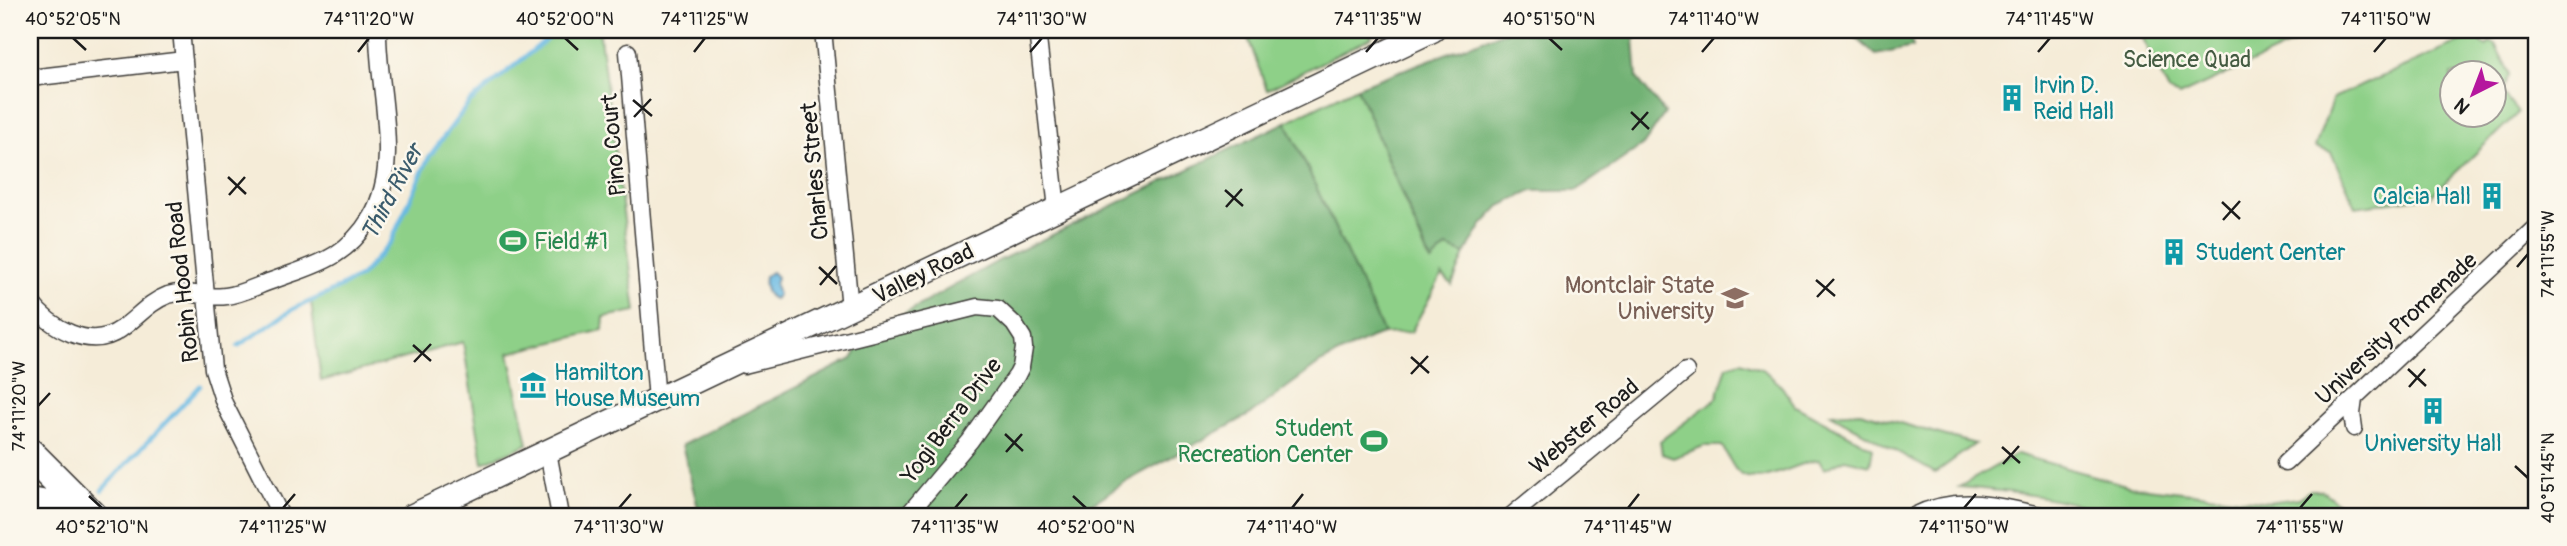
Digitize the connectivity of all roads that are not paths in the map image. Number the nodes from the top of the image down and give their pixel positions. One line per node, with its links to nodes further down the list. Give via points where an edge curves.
1 (181, 30): 7 (street, Robin Hood Road)
2 (378, 30): 11 (street, via 387,156 372,215 330,260 244,291)
3 (823, 30): 13 (street, Charles Street)
4 (1037, 30): 9 (street)
5 (1433, 30): 9 (main road, Valley Road)
6 (628, 52): 17 (street, Pino Court)
7 (184, 61): 8 (street); 11 (street, Robin Hood Road)
8 (30, 78)
9 (1057, 209): 13 (main road, Valley Road)
10 (2537, 226): 16 (street, University Promenade)
11 (205, 296): 12 (street, via 169,295 119,332 92,337 50,323); 25 (street, Robin Hood Road, via 213,369)
12 (30, 301)
13 (850, 308): 15 (main road, Valley Road)
14 (1686, 371): 29 (street, Webster Road)
15 (718, 372): 17 (main road, Valley Road); 28 (street, Yogi Berra Drive, via 978,307 998,309 1023,338 1017,375 970,441)
16 (2354, 399): 18 (street); 21 (street, University Promenade)
17 (657, 400): 19 (main road, Valley Road)
18 (2354, 428)
19 (548, 453): 26 (main road, Valley Road); 27 (street)
20 (30, 454): 24 (highway)
21 (2285, 463)
22 (30, 503): 23 (highway, via 41,505)
23 (52, 516)
24 (92, 516)
25 (281, 516)
26 (412, 516)
27 (560, 516)
28 (907, 516)
29 (1511, 516)
30 (1914, 516): 31 (street, via 1966,502)
31 (2044, 516)

